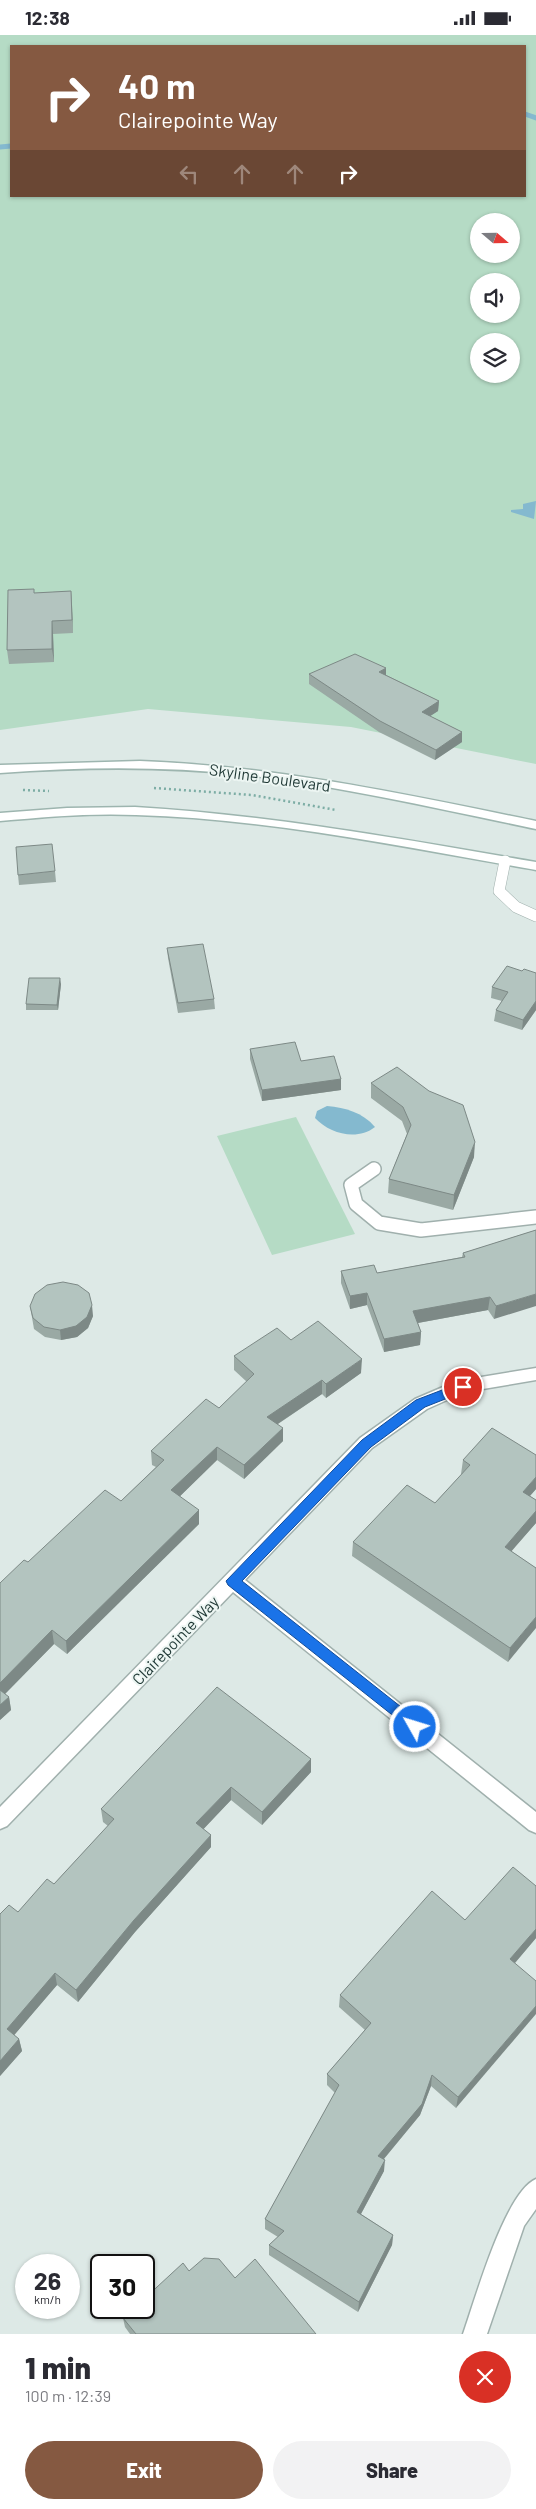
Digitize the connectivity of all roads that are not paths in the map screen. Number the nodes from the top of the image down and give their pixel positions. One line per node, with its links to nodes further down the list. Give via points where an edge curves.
1 (0, 769): 3 (main road, Skyline Boulevard, via 72,763 225,769 291,778)
2 (0, 817): 4 (main road, via 98,811 178,812 260,821)
3 (536, 825)
4 (505, 861): 5 (main road); 6 (lane, via 499,891 516,907)
5 (536, 866)
6 (536, 916)
7 (374, 1169): 8 (lane, via 351,1185 356,1204 379,1223 421,1230)
8 (536, 1217)
9 (536, 1374): 10 (main road, Clairepointe Way, via 463,1387 421,1404 366,1443)
10 (233, 1581): 11 (main road, Clairepointe Way); 12 (main road)
11 (0, 1820)
12 (536, 1824)
13 (536, 2190): 14 (main road, via 515,2220)
14 (475, 2334)

